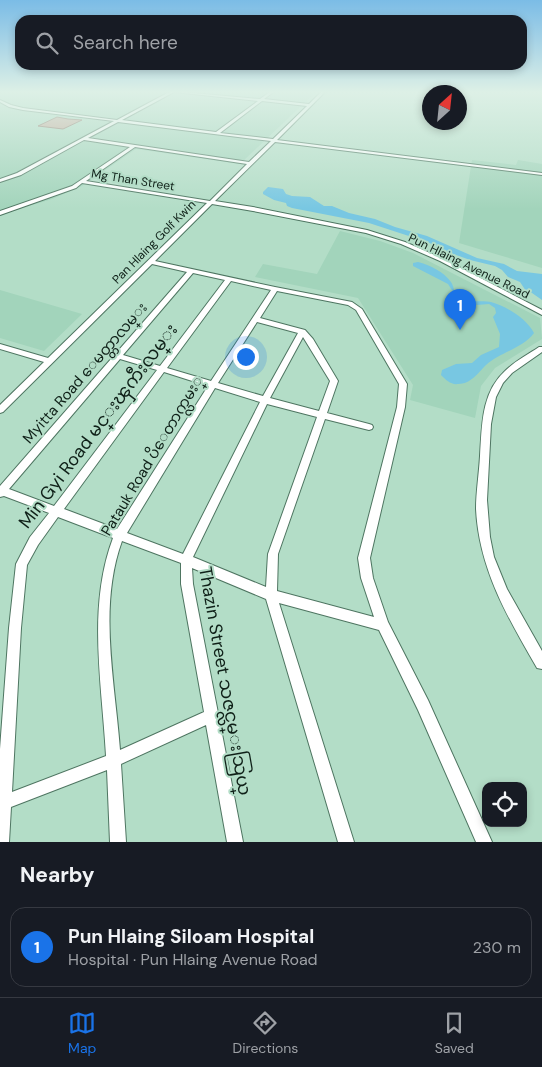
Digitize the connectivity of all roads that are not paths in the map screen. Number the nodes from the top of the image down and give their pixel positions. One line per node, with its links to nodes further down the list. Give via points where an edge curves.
1 (99, 130): 6 (street)
2 (196, 130): 5 (street)
3 (221, 130): 5 (street)
4 (284, 130): 7 (street, Pan Hlaing Golf Kwin)
5 (217, 133): 7 (street)
6 (83, 139): 8 (street); 11 (street, via 20,174)
7 (274, 140): 9 (street, Pan Hlaing Golf Kwin); 10 (street)
8 (134, 146): 9 (street); 12 (street)
9 (249, 163): 13 (street, Pan Hlaing Golf Kwin)
10 (542, 174)
11 (0, 181)
12 (82, 182): 13 (street, Mg Than Street); 14 (street)
13 (210, 203): 15 (street, Pan Hlaing Golf Kwin); 19 (street, Pun Hlaing Avenue Road, via 344,229 393,243 426,256)
14 (0, 213)
15 (150, 262): 16 (street); 25 (street, Pan Hlaing Golf Kwin)
16 (192, 270): 17 (street); 24 (street, Myitta Road ေမတ္တာလမ္း)
17 (229, 279): 18 (street); 26 (street, Min Gyi Road မင္းၾကီးလမ္း)
18 (275, 288): 20 (street, Patauk Road ပိေတာက္လမး္); 37 (street, via 350,303 363,315 403,384 401,408 364,558 367,578)
19 (542, 315)
20 (255, 319): 21 (street); 27 (street, Patauk Road ပိေတာက္လမး္)
21 (302, 332): 28 (street, Thazin Street သဇင္လမ္းသြယ္); 30 (street, via 334,381)
22 (0, 346): 25 (street)
23 (542, 349): 38 (street, via 510,371 493,393 486,436 482,516 486,548 500,591)
24 (118, 356): 26 (street); 32 (street, Myitta Road ေမတ္တာလမ္း)
25 (51, 361): 29 (street, Pan Hlaing Golf Kwin)
26 (161, 370): 27 (street); 33 (street, Min Gyi Road မင္းၾကီးလမ္း)
27 (213, 384): 28 (street); 34 (street, Patauk Road ပိေတာက္လမး္)
28 (265, 400): 30 (street); 35 (street, Thazin Street သဇင္လမ္းသြယ္)
29 (0, 410)
30 (322, 415): 31 (street); 36 (street, via 273,554)
31 (369, 427)
32 (1, 491): 33 (street)
33 (56, 511): 34 (street); 41 (street, Min Gyi Road မင္းၾကီးလမ္း, via 22,564)
34 (119, 536): 35 (street); 40 (street, Patauk Road ပိေတာက္လမး္, via 106,574 105,630)
35 (186, 560): 36 (street); 39 (street, Thazin Street သဇင္လမ္းသြယ္, via 187,584)
36 (271, 595): 37 (street); 45 (street)
37 (383, 625): 46 (street)
38 (542, 663)
39 (211, 716): 40 (street); 44 (street, Thazin Street သဇင္လမ္းသြယ္)
40 (114, 760): 41 (street); 43 (street, Patauk Road ပိေတာက္လမး္)
41 (2, 803): 42 (street, Min Gyi Road မင္းၾကီးလမ္း)
42 (1, 842)
43 (118, 842)
44 (235, 842)
45 (346, 842)
46 (484, 842)

